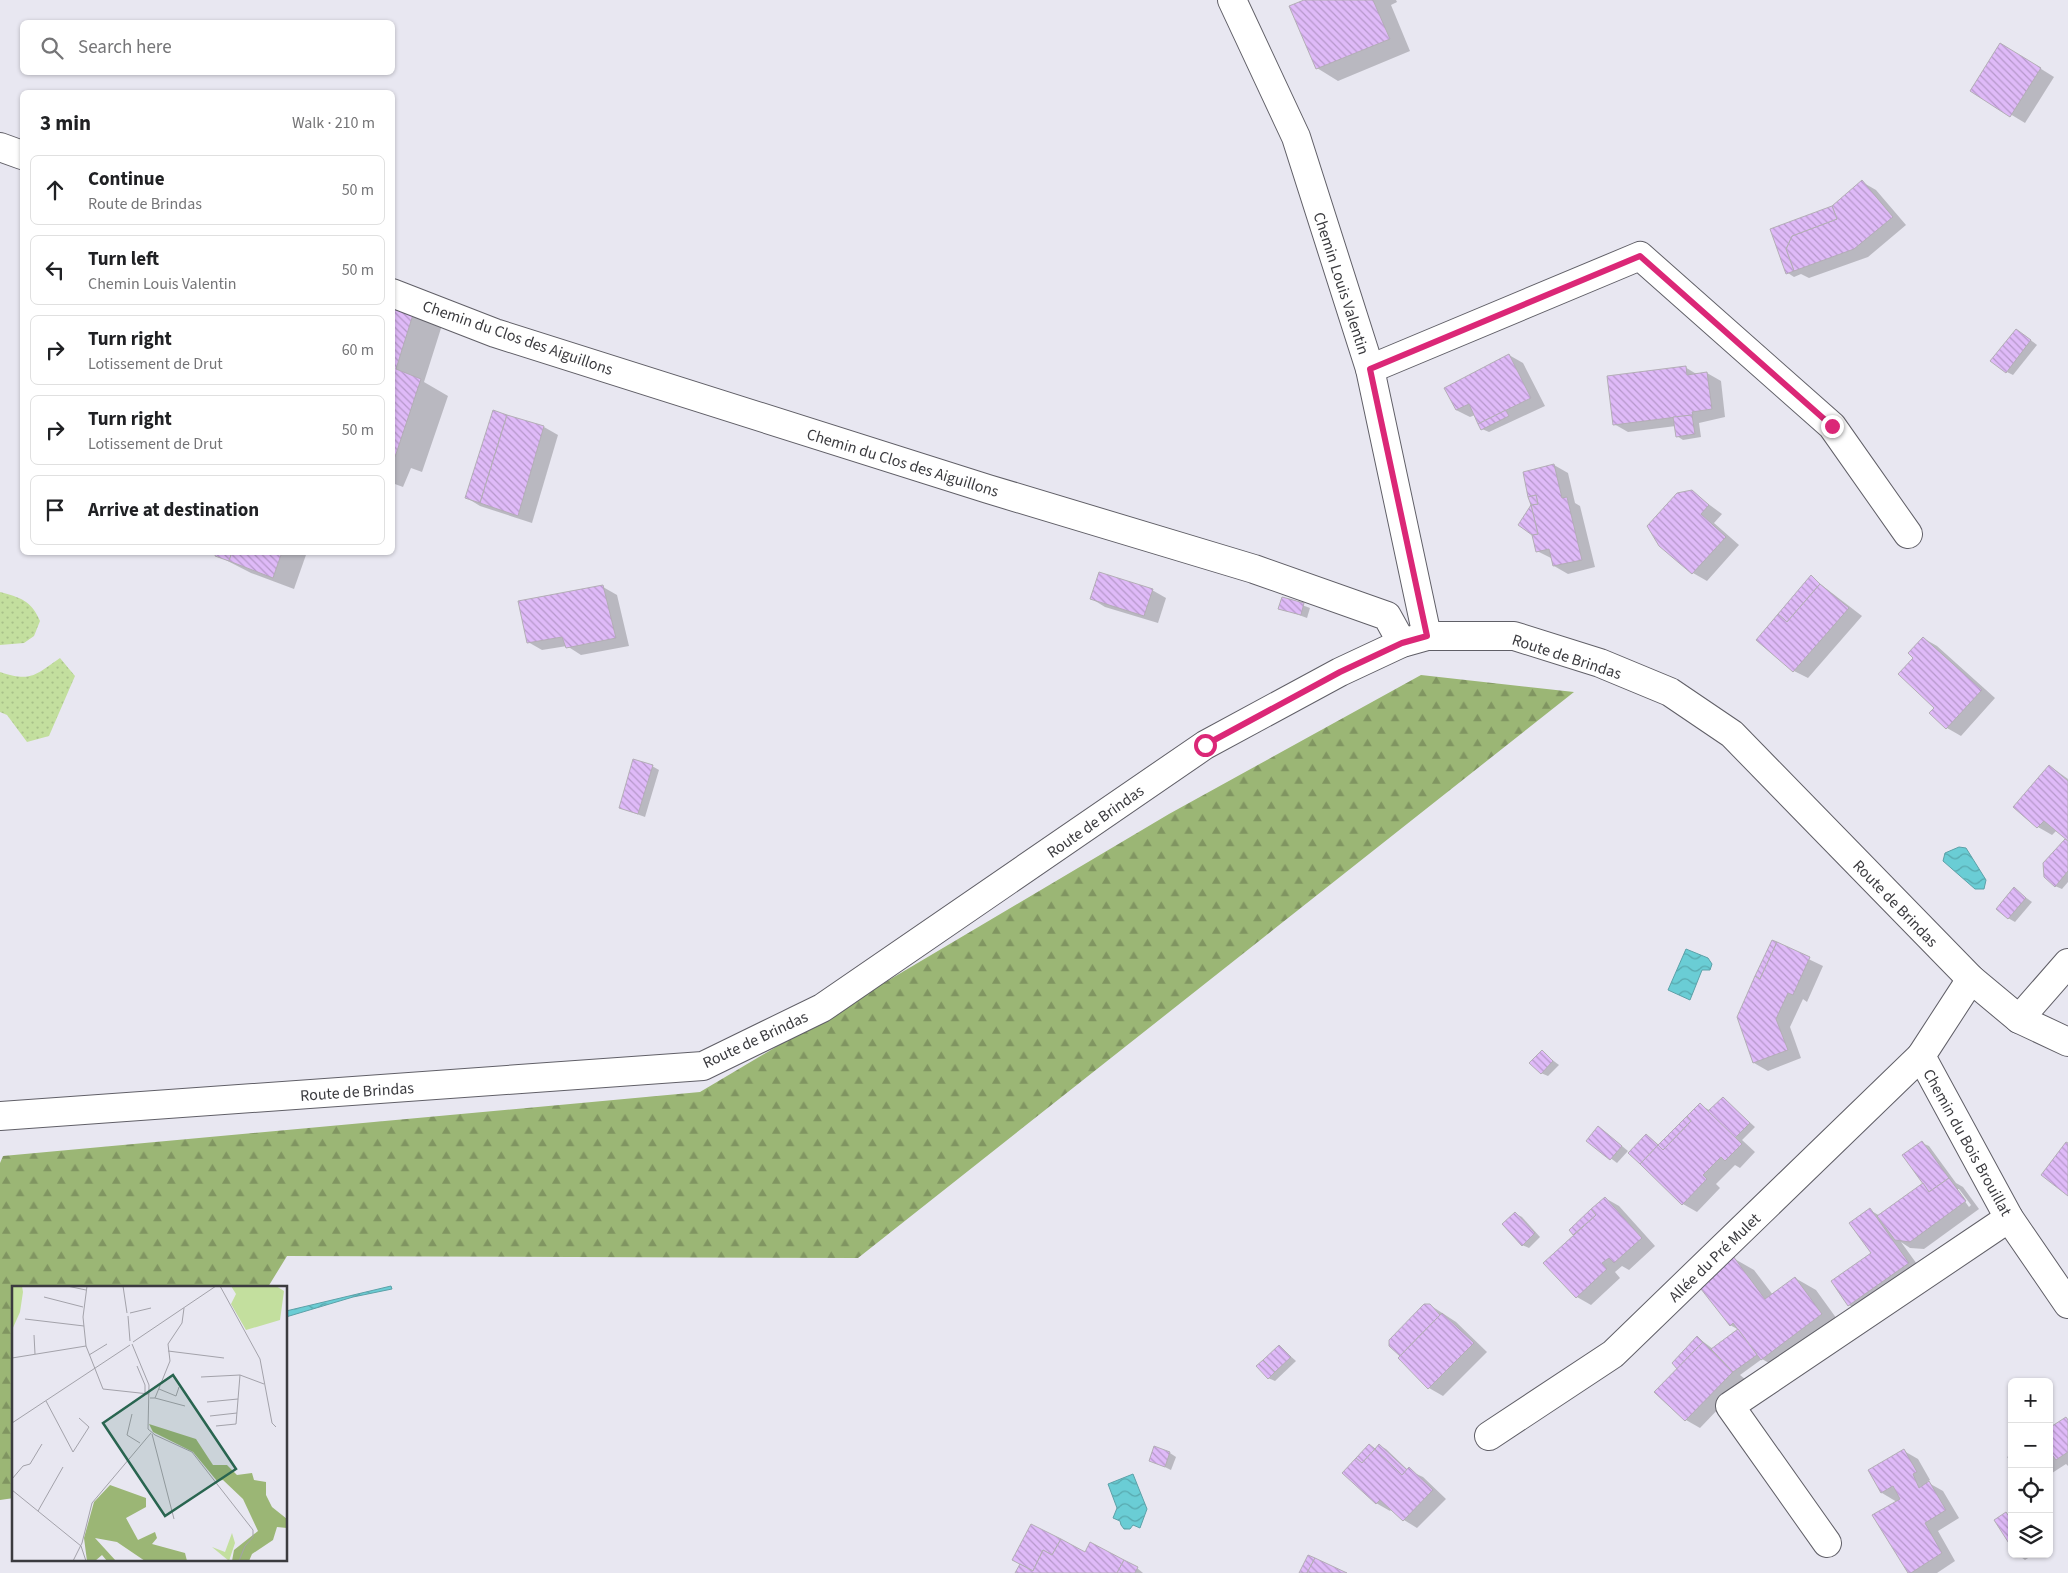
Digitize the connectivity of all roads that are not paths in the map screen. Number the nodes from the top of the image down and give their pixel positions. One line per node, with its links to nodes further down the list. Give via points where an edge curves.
1 (1232, 0): 5 (street, Chemin Louis Valentin, via 1296,137)
2 (0, 147): 3 (street)
3 (20, 153)
4 (395, 294): 7 (street, Chemin du Clos des Aiguillons, via 514,339 988,489 1254,569 1387,616)
5 (1370, 369): 6 (street, via 1640,256 1832,426); 7 (street, Chemin Louis Valentin)
6 (1908, 534)
7 (1414, 639): 9 (street, Route de Brindas, via 1514,636 1600,663 1670,692 1732,734); 13 (street, Route de Brindas, via 1340,672 1205,745 822,1008 703,1066)
8 (2068, 963): 10 (street)
9 (1970, 979): 10 (street, Route de Brindas); 12 (street, Chemin du Bois Brouillat)
10 (2019, 1019): 11 (street, Route de Brindas)
11 (2068, 1042)
12 (1921, 1056): 14 (street, Chemin du Bois Brouillat); 16 (street, Allée du Pré Mulet, via 1613,1354)
13 (0, 1116)
14 (2009, 1218): 15 (street, Chemin du Bois Brouillat); 17 (street, via 1730,1406)
15 (2068, 1304)
16 (1489, 1436)
17 (1827, 1543)

